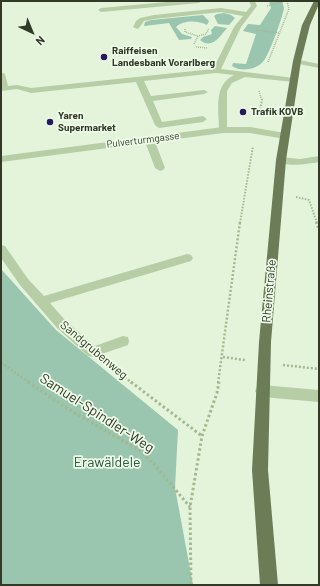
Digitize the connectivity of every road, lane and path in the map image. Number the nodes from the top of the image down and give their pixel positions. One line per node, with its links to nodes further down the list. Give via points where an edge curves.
1 (199, 1): 5 (street)
2 (252, 1): 6 (street, via 254,6)
3 (287, 1): 9 (path, via 289,9 270,60)
4 (316, 1): 8 (main road, Rheinstraße, via 306,25)
5 (101, 10)
6 (248, 15): 7 (street, via 222,10 154,17 139,21); 11 (street, via 238,27)
7 (137, 27)
8 (297, 61): 10 (street); 15 (main road, Rheinstraße)
9 (265, 65)
10 (319, 66)
11 (216, 71): 13 (street); 14 (street)
12 (1, 74): 16 (street)
13 (242, 75): 15 (street); 22 (street, via 229,81 223,91)
14 (139, 79): 16 (street, via 31,91 17,87); 19 (street)
15 (294, 80): 23 (main road, Rheinstraße)
16 (3, 89)
17 (258, 90): 20 (path, via 262,100)
18 (204, 92): 19 (street)
19 (148, 99): 21 (street, via 159,125)
20 (258, 118)
21 (203, 119)
22 (223, 130): 23 (street, Pulverturmgasse, via 250,130); 24 (street, Pulverturmgasse)
23 (285, 136): 28 (main road, Rheinstraße)
24 (149, 139): 26 (street, Pulverturmgasse); 29 (street)
25 (253, 144): 42 (path, via 217,393)
26 (1, 159)
27 (319, 159): 28 (street, via 300,162)
28 (281, 160): 30 (main road, Rheinstraße)
29 (160, 168)
30 (277, 194): 31 (path, via 309,200); 40 (main road, Rheinstraße)
31 (319, 230)
32 (1, 249): 34 (street, Sandgrubenweg, via 24,282)
33 (188, 258): 34 (street)
34 (43, 301): 36 (street, Sandgrubenweg, via 61,324)
35 (123, 341): 36 (street)
36 (93, 352): 42 (path, Sandgrubenweg)
37 (1, 363): 43 (path, Samuel-Spindler-Weg, via 68,408 139,450)
38 (293, 366): 39 (path)
39 (319, 369)
40 (262, 391): 41 (street); 45 (main road, Rheinstraße, via 260,470)
41 (319, 396)
42 (202, 436): 43 (path)
43 (190, 507): 44 (path)
44 (191, 585)
45 (269, 585)

